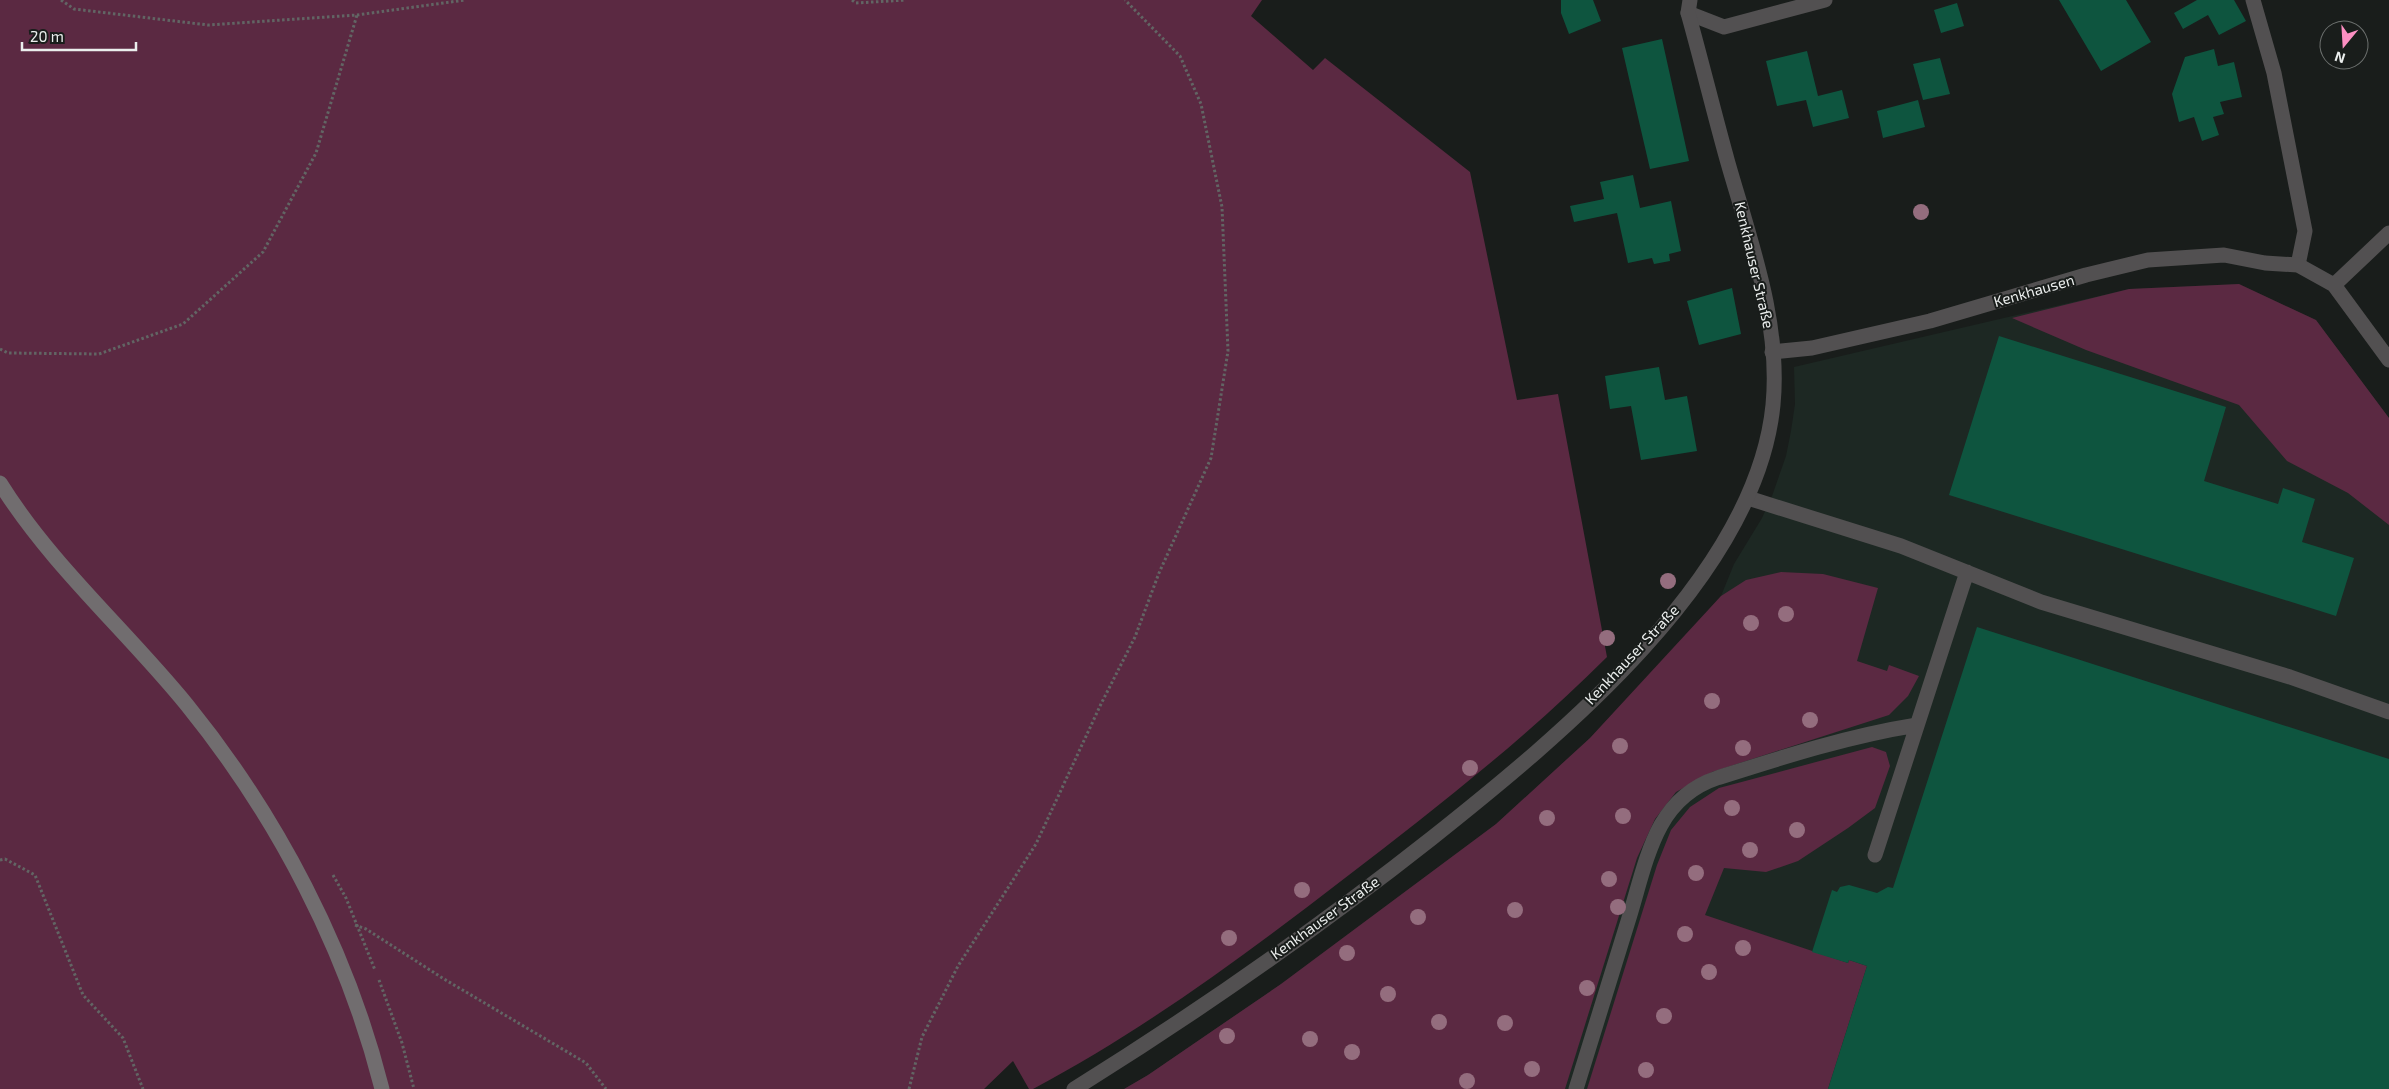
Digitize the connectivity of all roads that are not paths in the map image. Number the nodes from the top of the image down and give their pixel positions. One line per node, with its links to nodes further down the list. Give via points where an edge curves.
1 (1825, 0): 3 (street, via 1724,27)
2 (2253, 0): 5 (street, via 2274,73 2305,230)
3 (1689, 7): 7 (street, Kenkhauser Straße, via 1760,281)
4 (2389, 233): 6 (street)
5 (2298, 265): 6 (street, Kenkhausen); 7 (street, Kenkhausen, via 2224,255 2148,260 1922,324 1812,348)
6 (2334, 285): 8 (street, Kenkhausen)
7 (1772, 352): 10 (street, Kenkhauser Straße, via 1773,404 1760,464)
8 (2389, 360)
9 (0, 483): 15 (main road, via 63,567 181,698 222,752 286,852 318,913 355,999)
10 (1748, 498): 11 (street, via 1901,546); 16 (street, Kenkhauser Straße, via 1707,566 1664,626 1587,705 1514,772 1297,940)
11 (1968, 572): 12 (street, via 2040,602 2290,678); 13 (street)
12 (2389, 712)
13 (1916, 725): 14 (street); 17 (street, via 1841,741 1702,783 1688,792 1660,825)
14 (1875, 855)
15 (382, 1089)
16 (1074, 1089)
17 (1576, 1089)

